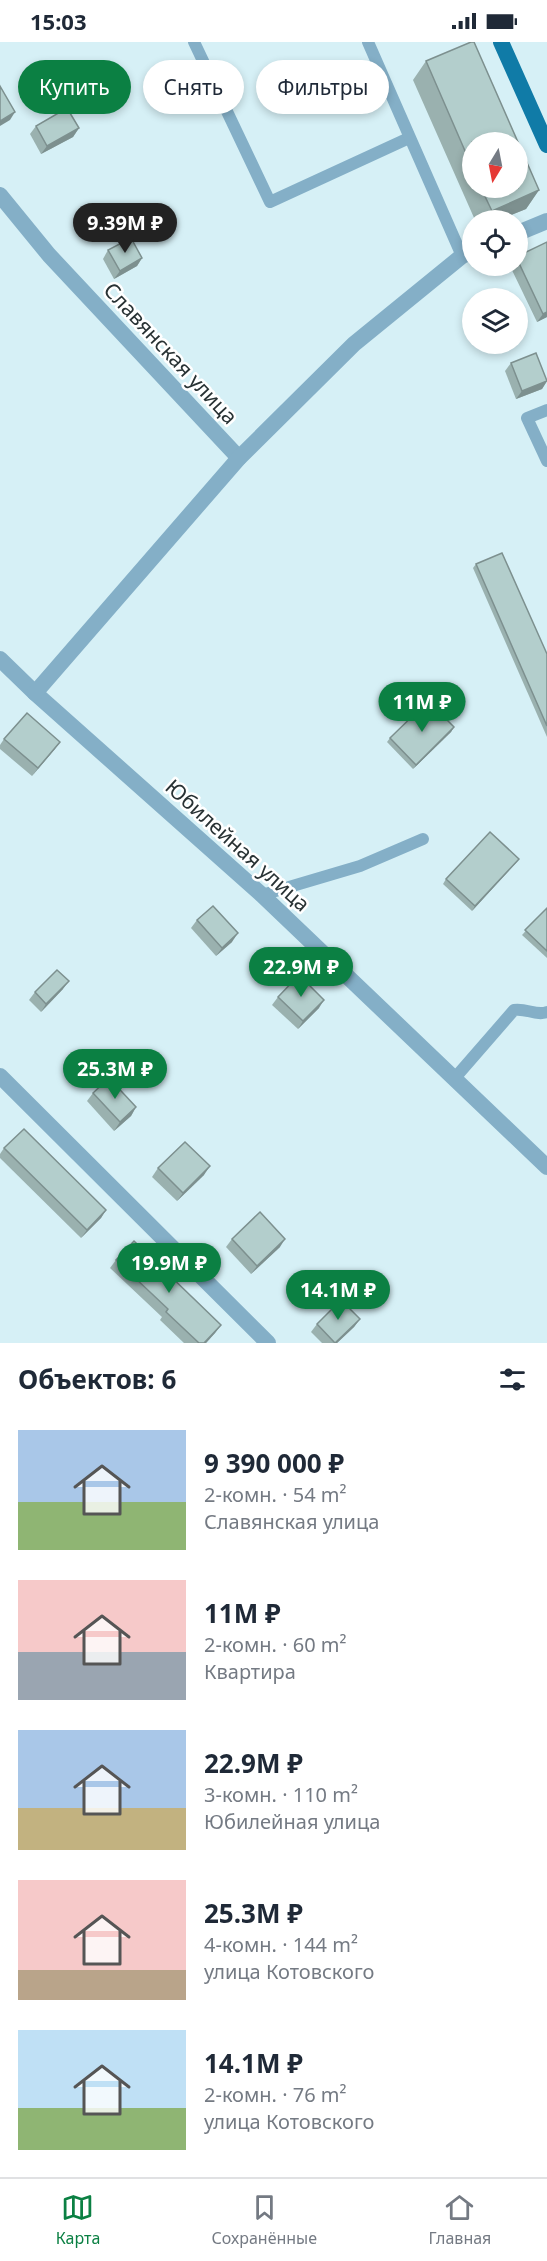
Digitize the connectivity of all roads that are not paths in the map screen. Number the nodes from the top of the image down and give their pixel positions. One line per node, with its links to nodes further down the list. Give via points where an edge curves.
1 (194, 42): 4 (lane, via 270,202)
2 (368, 42): 4 (lane)
3 (501, 42): 5 (main road)
4 (410, 138): 9 (lane)
5 (547, 145)
6 (0, 195): 12 (street, Славянская улица, via 49,255)
7 (547, 222): 8 (street)
8 (528, 229)
9 (462, 244)
10 (462, 258): 12 (street, via 354,344)
11 (547, 410): 13 (lane, via 527,418)
12 (239, 458): 15 (street)
13 (547, 461)
14 (0, 659): 15 (street, Юбилейная улица)
15 (35, 693): 17 (street, Юбилейная улица)
16 (423, 839): 17 (lane, via 360,866)
17 (262, 895): 20 (street, Юбилейная улица)
18 (547, 1012): 20 (lane, via 514,1010)
19 (0, 1076): 22 (street)
20 (454, 1079): 21 (street, Юбилейная улица)
21 (547, 1167)
22 (268, 1343)

